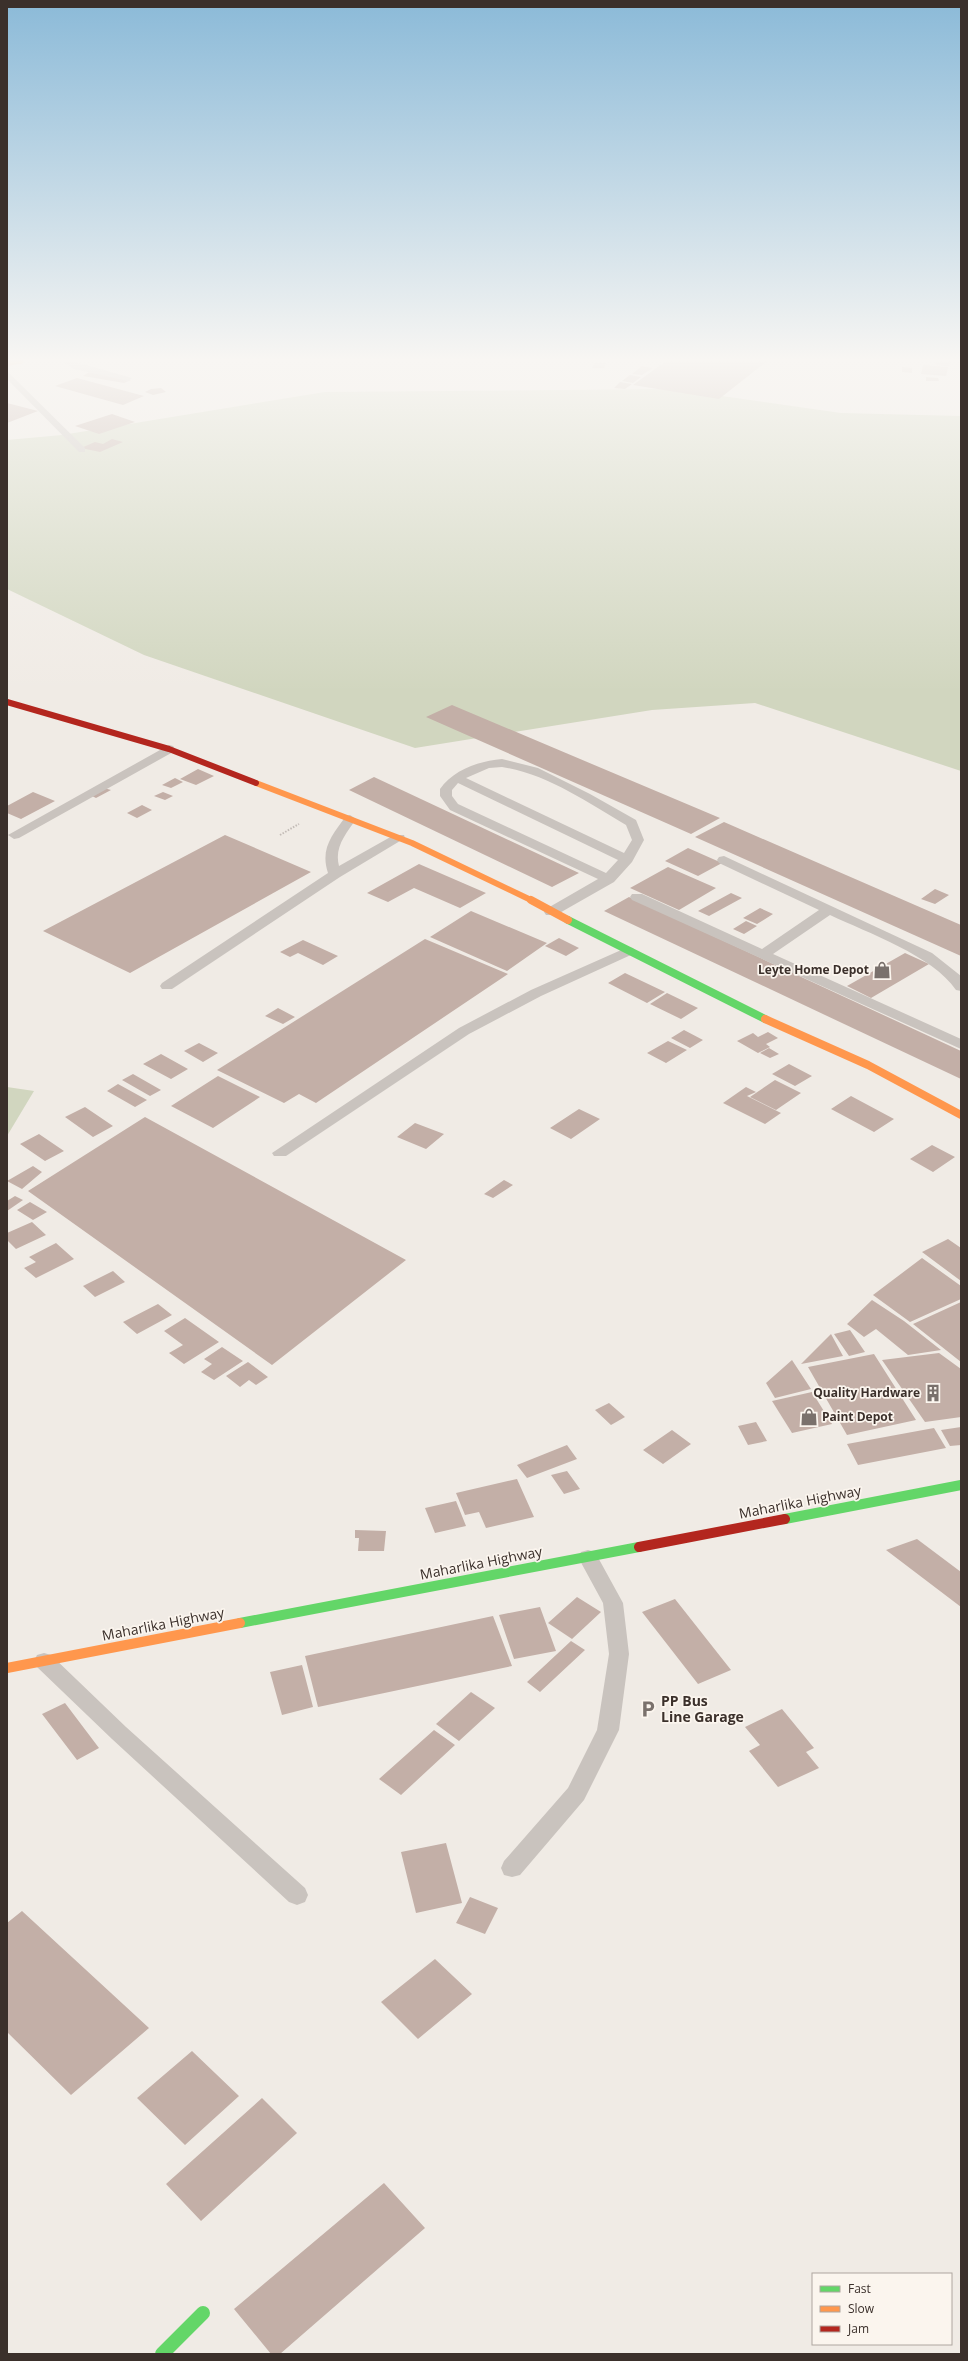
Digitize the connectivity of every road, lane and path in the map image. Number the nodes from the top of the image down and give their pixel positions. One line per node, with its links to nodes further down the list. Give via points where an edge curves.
1 (7, 702): 2 (street)
2 (169, 749): 4 (street); 5 (lane)
3 (456, 778): 7 (lane); 7 (lane, via 486,765 502,763 526,767 632,823 638,840); 10 (lane, via 446,789 446,796 454,807)
4 (350, 819): 6 (street); 9 (lane, via 330,854)
5 (14, 835)
6 (400, 838): 9 (lane); 13 (street, via 509,888)
7 (628, 859): 10 (lane)
8 (724, 860): 12 (lane)
9 (335, 874): 16 (lane)
10 (609, 879): 13 (lane)
11 (637, 897): 15 (lane)
12 (830, 909): 15 (lane); 17 (lane, via 927,956 956,979)
13 (551, 912): 14 (street)
14 (628, 951): 19 (street, via 726,1001 868,1065); 20 (lane, via 536,993 464,1031)
15 (763, 955): 18 (lane)
16 (167, 986)
17 (961, 987)
18 (961, 1044)
19 (961, 1115)
20 (280, 1153)
21 (961, 1485): 22 (street, Maharlika Highway)
22 (588, 1557): 23 (street, Maharlika Highway); 25 (lane, via 613,1603 619,1654 608,1730 576,1794)
23 (44, 1661): 24 (street, Maharlika Highway); 26 (lane)
24 (7, 1668)
25 (512, 1868)
26 (297, 1895)
27 (204, 2313): 28 (street)
28 (162, 2354)

